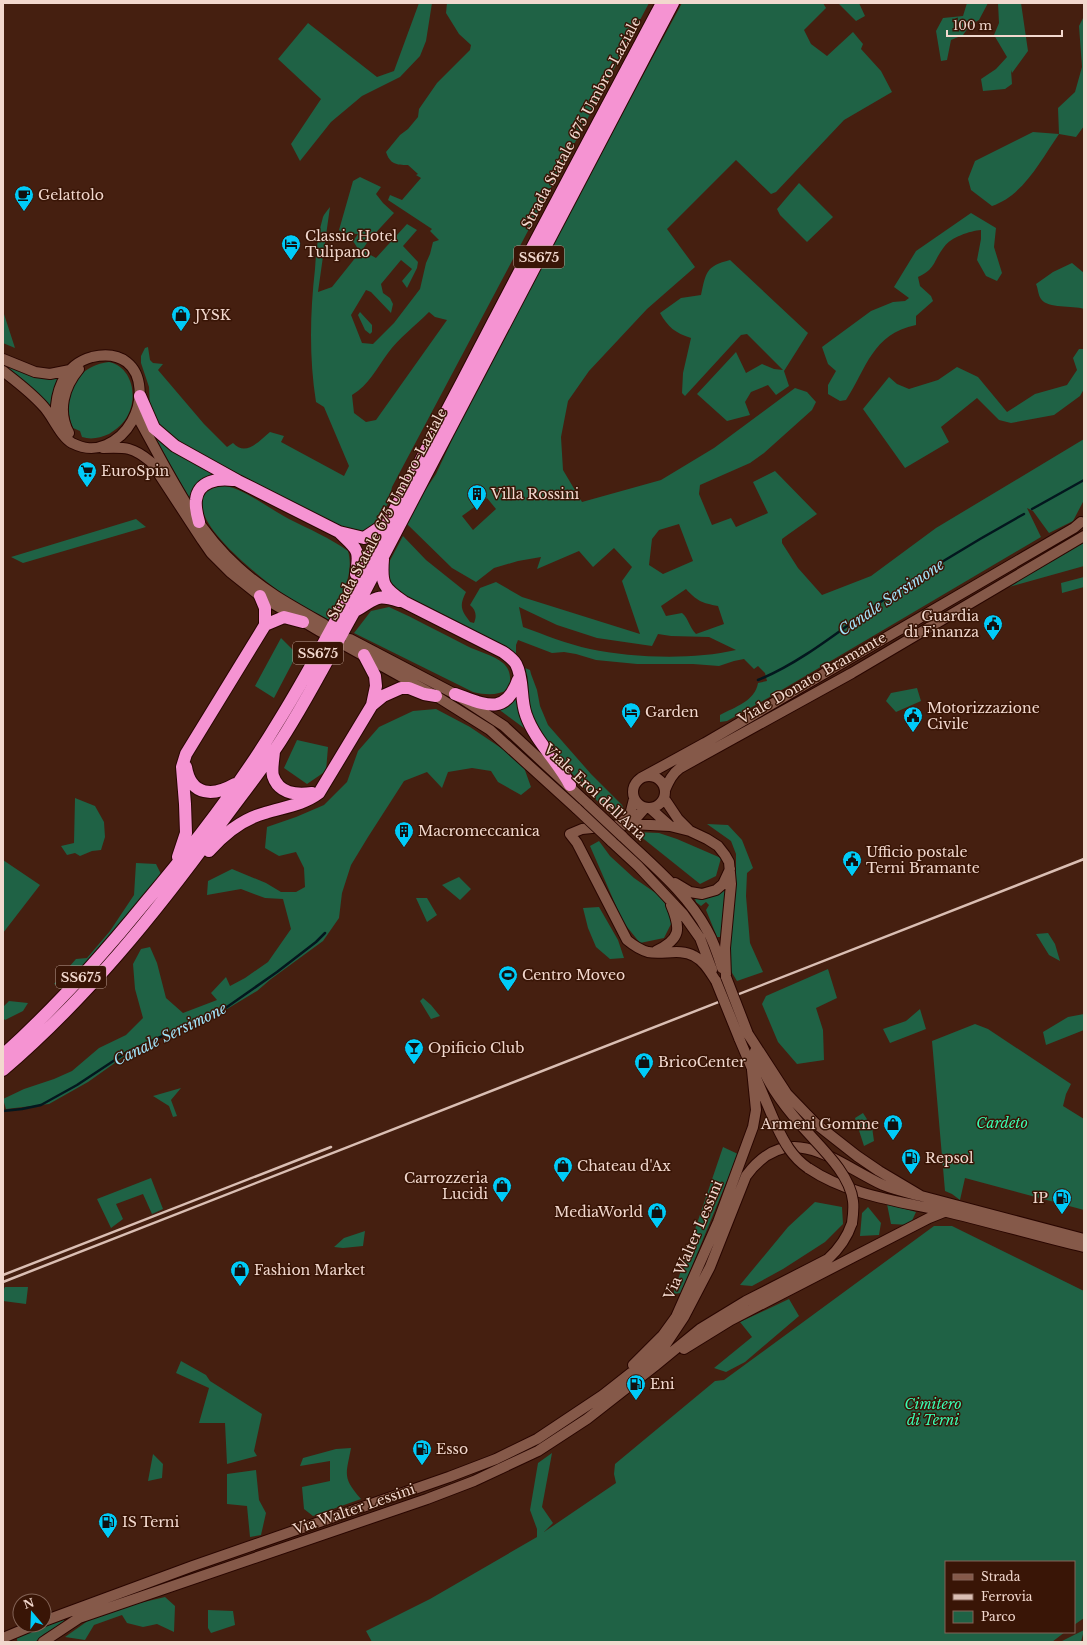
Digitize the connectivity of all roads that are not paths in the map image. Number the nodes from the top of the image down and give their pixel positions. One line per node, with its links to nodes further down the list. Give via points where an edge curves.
1 (662, 3): 13 (highway, Strada Statale 675 Umbro-Laziale / SS675, via 518,272)
2 (673, 3): 13 (highway, Strada Statale 675 Umbro-Laziale / SS675)
3 (88, 358): 5 (main road); 7 (main road, via 111,355 126,361 138,377); 10 (main road, via 66,390 63,406 64,423 71,437)
4 (3, 359): 5 (main road, via 35,372 50,374)
5 (70, 370): 9 (main road, via 60,385 56,400)
6 (3, 371): 9 (main road, via 31,393)
7 (140, 396): 8 (main road); 12 (highway, via 149,419 162,436)
8 (136, 414): 11 (main road, via 124,433); 15 (main road)
9 (56, 422): 10 (main road, via 68,441)
10 (79, 445): 11 (main road)
11 (96, 449): 21 (main road, via 124,447 140,453 151,462 211,553)
12 (238, 481): 15 (highway, via 218,479 204,485 198,491 196,499); 17 (highway)
13 (402, 508): 16 (highway, Strada Statale 675 Umbro-Laziale / SS675)
14 (1083, 521): 33 (main road, Viale Donato Bramante)
15 (199, 522): 24 (main road, via 229,559 252,580 322,628)
16 (391, 528): 17 (highway, via 364,538); 19 (highway, Strada Statale 675 Umbro-Laziale / SS675); 20 (highway, Strada Statale 675 Umbro-Laziale / SS675)
17 (339, 532): 20 (highway, via 358,554)
18 (1084, 536): 37 (main road, Viale Donato Bramante, via 852,673 680,768 674,773)
19 (383, 556): 22 (highway, via 384,586); 23 (highway, Strada Statale 675 Umbro-Laziale / SS675)
20 (356, 582): 34 (highway, Strada Statale 675 Umbro-Laziale / SS675, via 277,724)
21 (260, 596): 24 (main road); 25 (highway, via 265,608)
22 (404, 602): 23 (highway, via 379,596); 27 (highway, via 503,652 515,663)
23 (354, 612): 31 (highway, Strada Statale 675 Umbro-Laziale / SS675)
24 (303, 622): 25 (highway, via 284,617)
25 (265, 625): 32 (highway)
26 (364, 655): 28 (main road, Viale Eroi dell'Aria, via 348,642); 29 (main road, Viale Eroi dell'Aria); 30 (highway, via 375,676 376,686)
27 (519, 677): 28 (highway, via 514,692 508,700 500,704 491,705); 35 (highway, via 522,700 531,727)
28 (455, 694): 35 (main road, Viale Eroi dell'Aria, via 504,726)
29 (436, 696): 30 (highway, via 401,688 383,696); 47 (main road, Viale Eroi dell'Aria, bridge, via 490,730 638,866)
30 (372, 705): 36 (highway)
31 (274, 750): 36 (highway, via 273,775 282,790 297,795); 45 (highway, Strada Statale 675 Umbro-Laziale / SS675)
32 (186, 754): 34 (highway, via 186,768 190,781 197,787 214,792); 45 (highway, via 182,767 186,833)
33 (641, 778): 37 (main road, via 652,776 661,781); 38 (main road, via 633,788)
34 (238, 782): 45 (highway, Strada Statale 675 Umbro-Laziale / SS675)
35 (570, 785): 46 (main road, Viale Eroi dell'Aria, bridge)
36 (320, 793): 45 (highway, via 310,799 242,822 219,839 194,868)
37 (665, 794): 39 (main road, Viale Donato Bramante, via 659,805); 43 (main road, via 678,819)
38 (634, 799): 39 (main road, via 640,806); 41 (main road, via 630,815)
39 (648, 808): 40 (main road, Viale Donato Bramante); 42 (main road)
40 (630, 824): 41 (main road); 42 (main road)
41 (618, 825): 48 (main road, via 582,829 570,834 627,940 641,949)
42 (670, 826): 43 (main road)
43 (690, 832): 44 (main road, via 718,846 725,854)
44 (730, 868): 46 (main road, via 723,884 716,890 702,894 690,892); 49 (main road, via 731,884)
45 (178, 873): 51 (highway, Strada Statale 675 Umbro-Laziale / SS675, via 45,1017); 53 (highway, Strada Statale 675 Umbro-Laziale / SS675, via 124,948 66,1012)
46 (667, 878): 49 (main road, Viale Eroi dell'Aria, via 707,930)
47 (668, 898): 48 (main road, via 677,920 677,933 668,945); 49 (main road, Viale Eroi dell'Aria, via 700,938)
48 (654, 952): 49 (main road, via 686,953 694,956)
49 (721, 979): 50 (main road, Viale Eroi dell'Aria, bridge)
50 (744, 1036): 52 (main road); 52 (main road)
51 (3, 1055)
52 (760, 1066): 54 (main road, via 815,1123 857,1156); 55 (main road, bridge, via 776,1125 790,1151 801,1163 824,1179 837,1184 873,1196); 58 (main road, Via Walter Lessini, bridge, via 783,1104 831,1159 848,1183 853,1202 852,1223 845,1240 828,1259 746,1301 700,1329); 59 (main road, Via Walter Lessini, via 753,1127 718,1222 676,1317 663,1335)
53 (3, 1070)
54 (921, 1196): 56 (main road, Via Walter Lessini); 59 (main road, Via Walter Lessini, via 884,1186 819,1151 806,1147 783,1149 764,1157 746,1176 710,1267 684,1317 664,1347)
55 (944, 1212): 57 (main road); 58 (main road, Via Walter Lessini, via 731,1320)
56 (1084, 1238)
57 (1084, 1247)
58 (656, 1365): 63 (main road, Via Walter Lessini, via 587,1419 550,1443 474,1481 79,1618)
59 (603, 1395): 60 (main road, Via Walter Lessini, via 537,1439 496,1459)
60 (52, 1618)
61 (15, 1633): 62 (main road)
62 (3, 1638)
63 (43, 1642)

